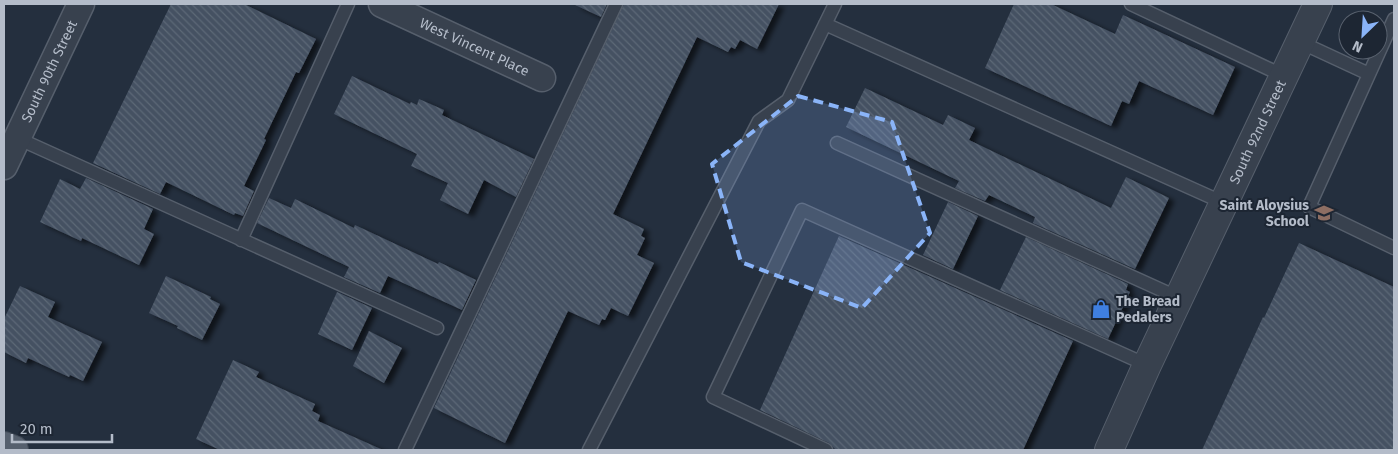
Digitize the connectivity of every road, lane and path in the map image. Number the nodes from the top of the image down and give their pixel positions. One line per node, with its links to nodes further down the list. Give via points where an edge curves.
1 (81, 4): 14 (street, South 90th Street)
2 (348, 4): 18 (lane)
3 (382, 4): 13 (street, West Vincent Place)
4 (616, 4): 25 (lane)
5 (835, 4): 9 (lane)
6 (1131, 4): 12 (lane)
7 (1318, 4): 10 (street, South 92nd Street)
8 (1394, 19): 11 (lane)
9 (825, 24): 17 (lane); 26 (lane, via 788,100 760,121)
10 (1300, 42): 11 (lane); 12 (street, South 92nd Street)
11 (1369, 74): 19 (lane, via 1309,207)
12 (1284, 76): 17 (street, South 92nd Street)
13 (542, 78)
14 (17, 138): 16 (street, South 90th Street); 18 (lane)
15 (837, 143): 20 (lane)
16 (4, 166)
17 (1224, 203): 20 (street, South 92nd Street)
18 (241, 240): 21 (lane)
19 (1394, 248)
20 (1179, 298): 22 (street, South 92nd Street)
21 (437, 328)
22 (1147, 365): 27 (lane, via 802,210 713,397); 28 (street, South 92nd Street)
23 (4, 446): 24 (main road)
24 (14, 450)
25 (405, 450)
26 (589, 450)
27 (826, 450)
28 (1109, 450)

